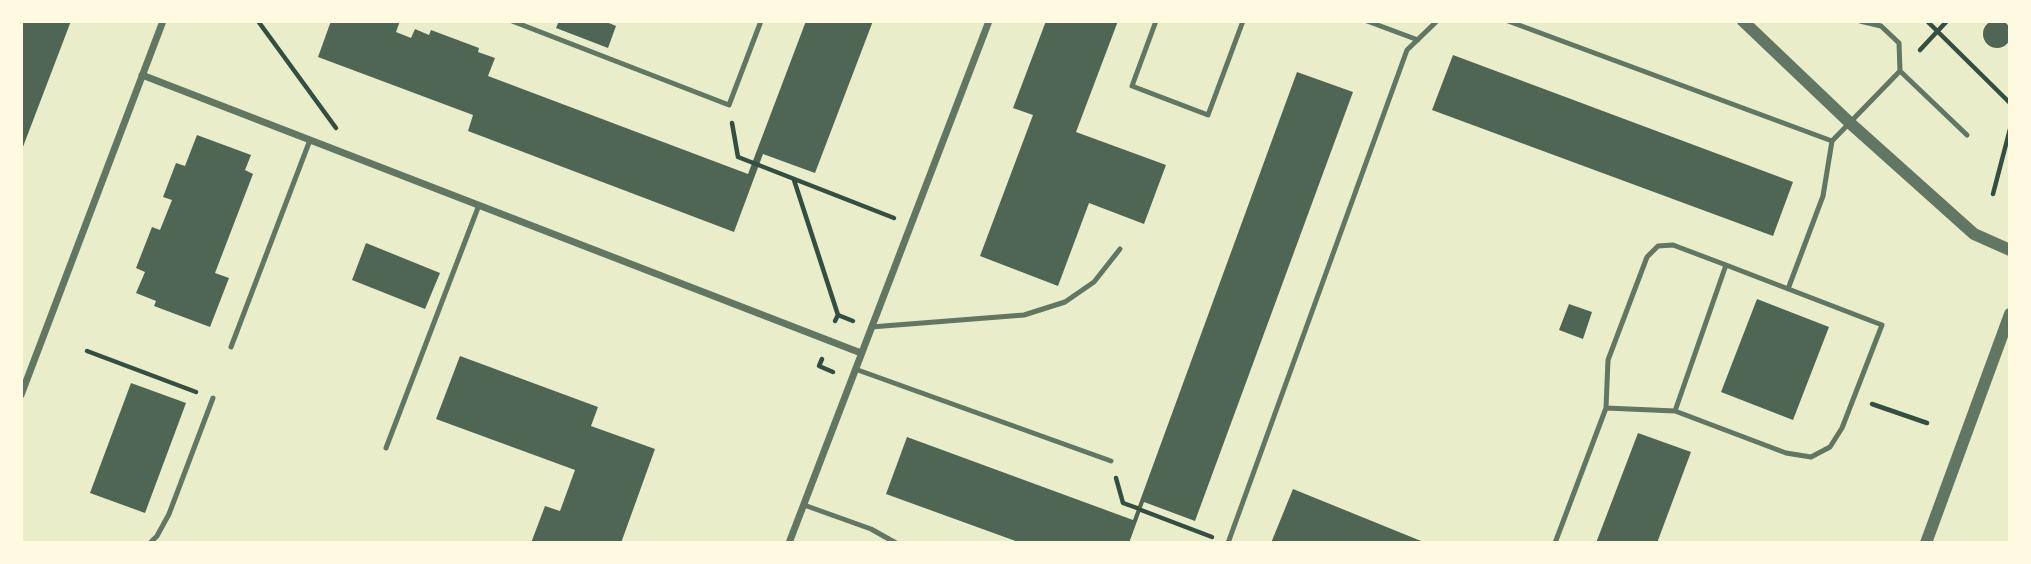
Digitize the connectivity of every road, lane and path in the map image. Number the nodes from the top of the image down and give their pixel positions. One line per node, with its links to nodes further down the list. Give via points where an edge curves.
1 (163, 21): 18 (street)
2 (258, 21): 26 (path)
3 (512, 21): 20 (lane)
4 (761, 21): 20 (lane)
5 (989, 21): 30 (street)
6 (1156, 21): 7 (lane, via 1132,86 1208,115)
7 (1243, 21)
8 (1367, 21): 16 (lane)
9 (1437, 21): 16 (lane)
10 (1508, 21): 25 (lane)
11 (1860, 21): 17 (lane, via 1881,26 1899,43)
12 (1927, 21): 15 (path)
13 (1947, 21): 15 (path)
14 (1745, 22): 21 (street)
15 (1936, 32): 17 (path); 19 (path)
16 (1418, 40): 55 (lane, via 1407,50)
17 (1900, 71): 21 (lane); 23 (lane)
18 (142, 75): 24 (street); 42 (street)
19 (2010, 103)
20 (729, 105): 27 (path, via 738,157)
21 (1850, 123): 25 (lane); 32 (street, via 1974,234)
22 (2010, 129): 28 (path)
23 (1967, 135)
24 (310, 140): 26 (street); 38 (lane)
25 (1832, 141): 34 (lane, via 1823,196)
26 (358, 159): 29 (street)
27 (794, 179): 30 (path); 36 (path)
28 (1993, 194)
29 (479, 205): 40 (street); 48 (lane)
30 (910, 224): 37 (street)
31 (1120, 249): 37 (lane, via 1094,282 1065,302 1024,315)
32 (2010, 250)
33 (1726, 265): 34 (lane); 45 (lane, via 1673,245 1658,246 1647,257 1608,360); 46 (lane)
34 (1788, 289): 43 (lane, via 1882,325)
35 (2010, 314): 57 (street)
36 (838, 315)
37 (871, 327): 40 (street)
38 (231, 347)
39 (87, 351): 44 (path)
40 (861, 353): 41 (street)
41 (855, 369): 49 (lane); 50 (street)
42 (21, 395)
43 (1854, 397): 46 (lane, via 1830,447 1811,457 1786,453); 47 (path)
44 (213, 398): 52 (lane, via 169,514)
45 (1605, 408): 46 (lane); 56 (lane)
46 (1675, 411)
47 (1927, 423)
48 (386, 448)
49 (1111, 461): 51 (path, via 1123,503)
50 (804, 505): 53 (street); 54 (lane)
51 (1214, 538)
52 (150, 543)
53 (789, 543)
54 (896, 543)
55 (1228, 543)
56 (1555, 543)
57 (1926, 543)

